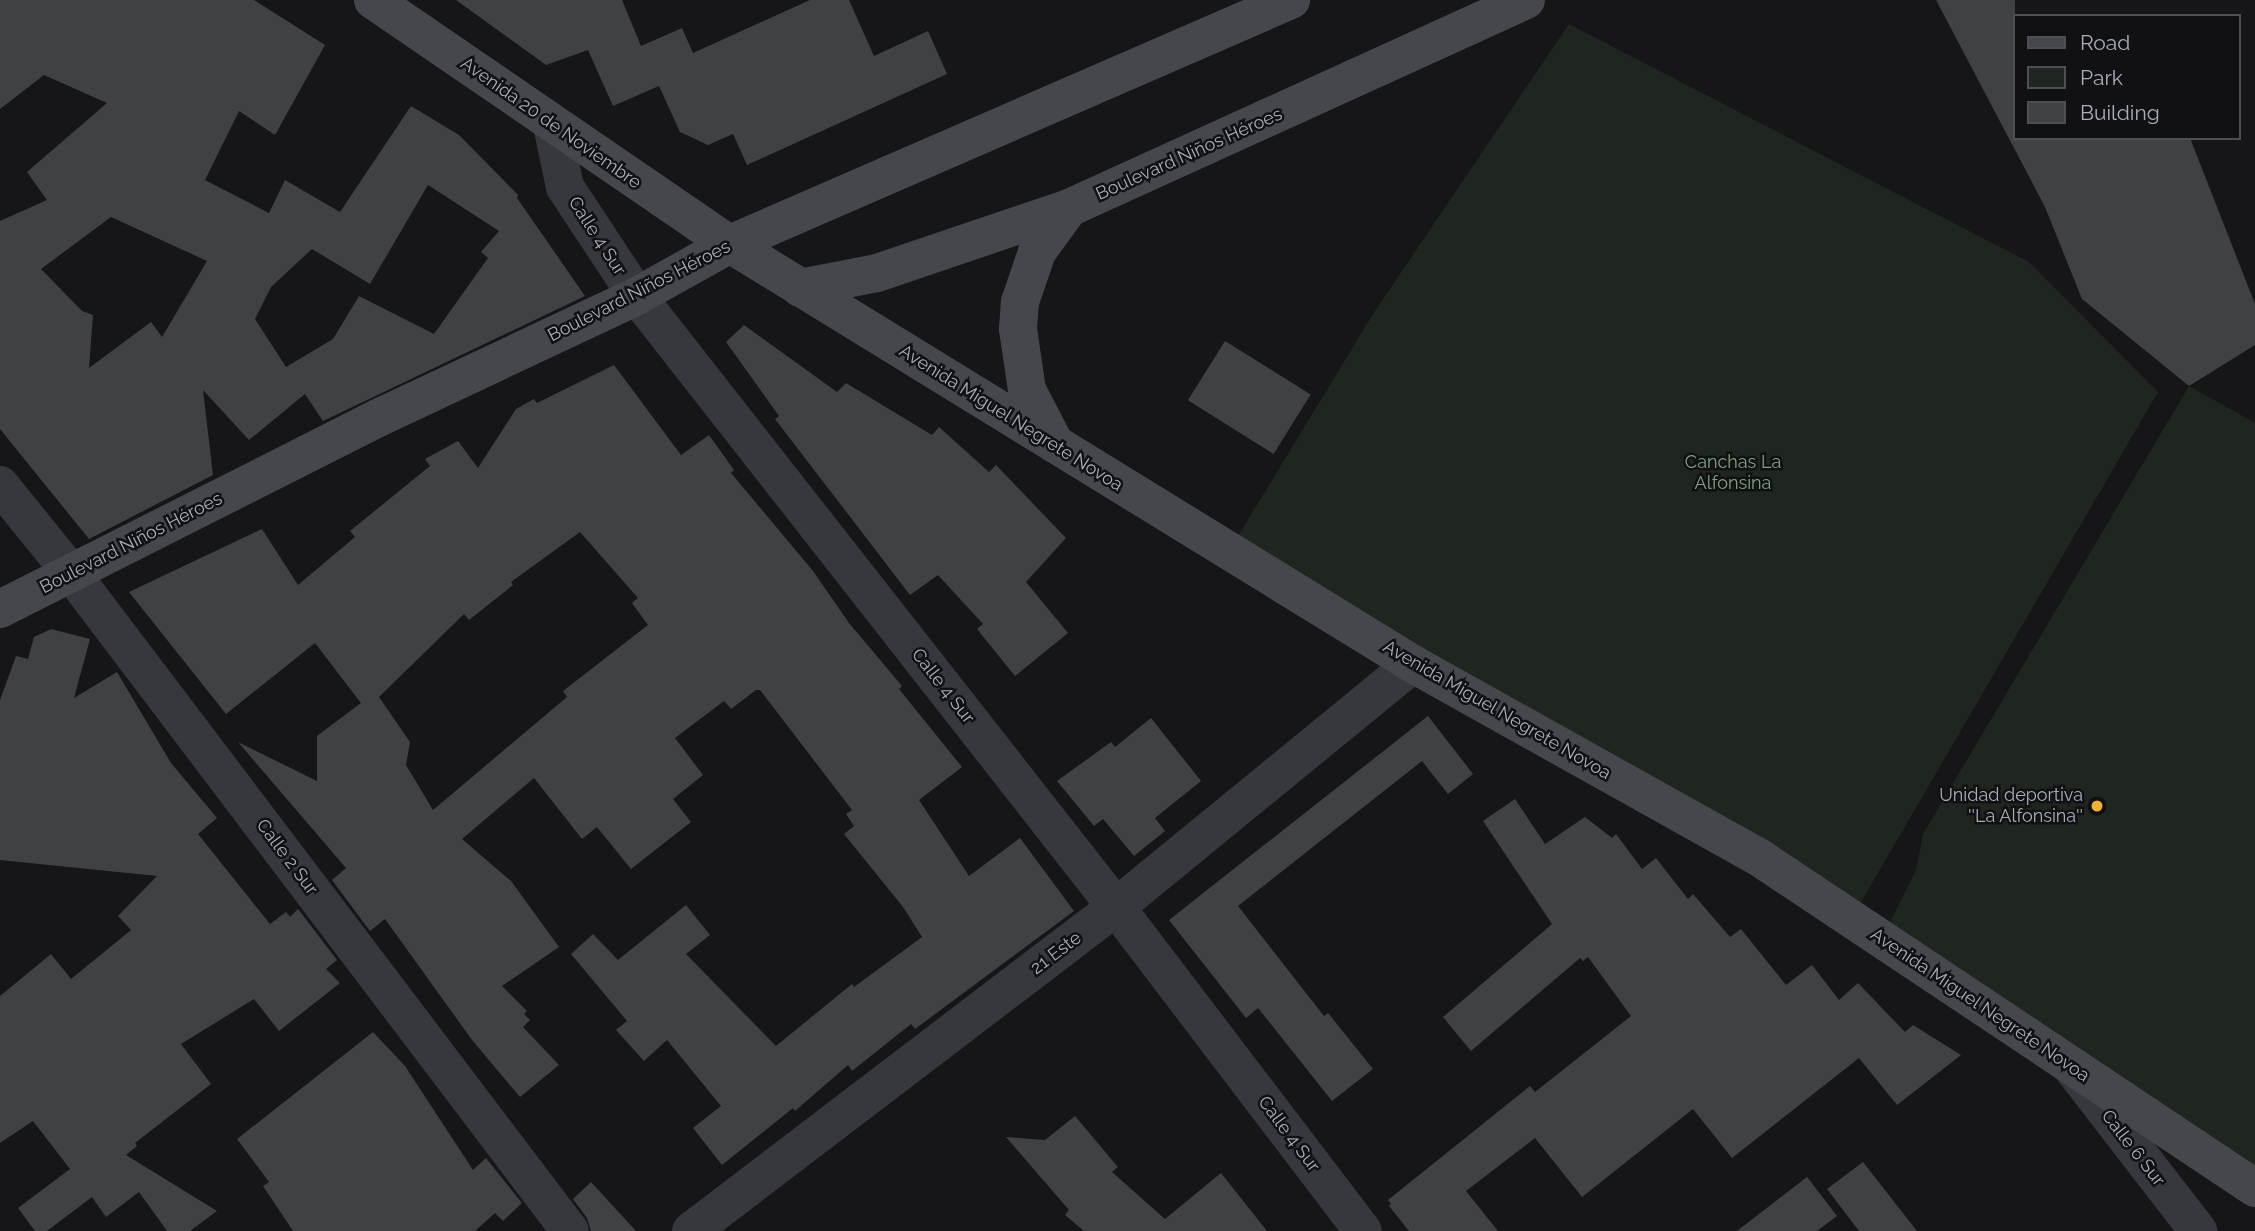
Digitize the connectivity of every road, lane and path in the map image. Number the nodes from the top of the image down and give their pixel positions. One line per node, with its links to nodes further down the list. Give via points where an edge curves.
1 (373, 0): 4 (main road, Avenida 20 de Noviembre)
2 (1291, 0): 6 (main road, Boulevard Niños Héroes)
3 (1526, 0): 5 (main road, Boulevard Niños Héroes)
4 (552, 125): 6 (main road, Avenida 20 de Noviembre); 8 (street, Calle 4 Sur, via 565,187)
5 (1069, 208): 7 (main road, Boulevard Niños Héroes, via 877,273); 9 (main road, via 1037,251 1020,302 1018,329 1027,390)
6 (730, 244): 7 (main road, Avenida Miguel Negrete Novoa); 8 (main road, Boulevard Niños Héroes)
7 (800, 288): 9 (main road, Avenida Miguel Negrete Novoa)
8 (637, 296): 11 (main road, Boulevard Niños Héroes, via 378,418); 14 (street, Calle 4 Sur)
9 (1056, 446): 13 (main road, Avenida Miguel Negrete Novoa)
10 (0, 485): 11 (street, Calle 2 Sur)
11 (72, 574): 12 (main road, Boulevard Niños Héroes); 17 (street, Calle 2 Sur)
12 (0, 609)
13 (1413, 664): 14 (street, 21 Este); 15 (main road, Avenida Miguel Negrete Novoa, via 1759,858)
14 (1116, 907): 18 (street, 21 Este); 19 (street, Calle 4 Sur)
15 (2069, 1065): 16 (main road, Avenida Miguel Negrete Novoa); 20 (street, Calle 6 Sur)
16 (2255, 1188)
17 (570, 1231)
18 (691, 1231)
19 (1363, 1231)
20 (2197, 1231)

